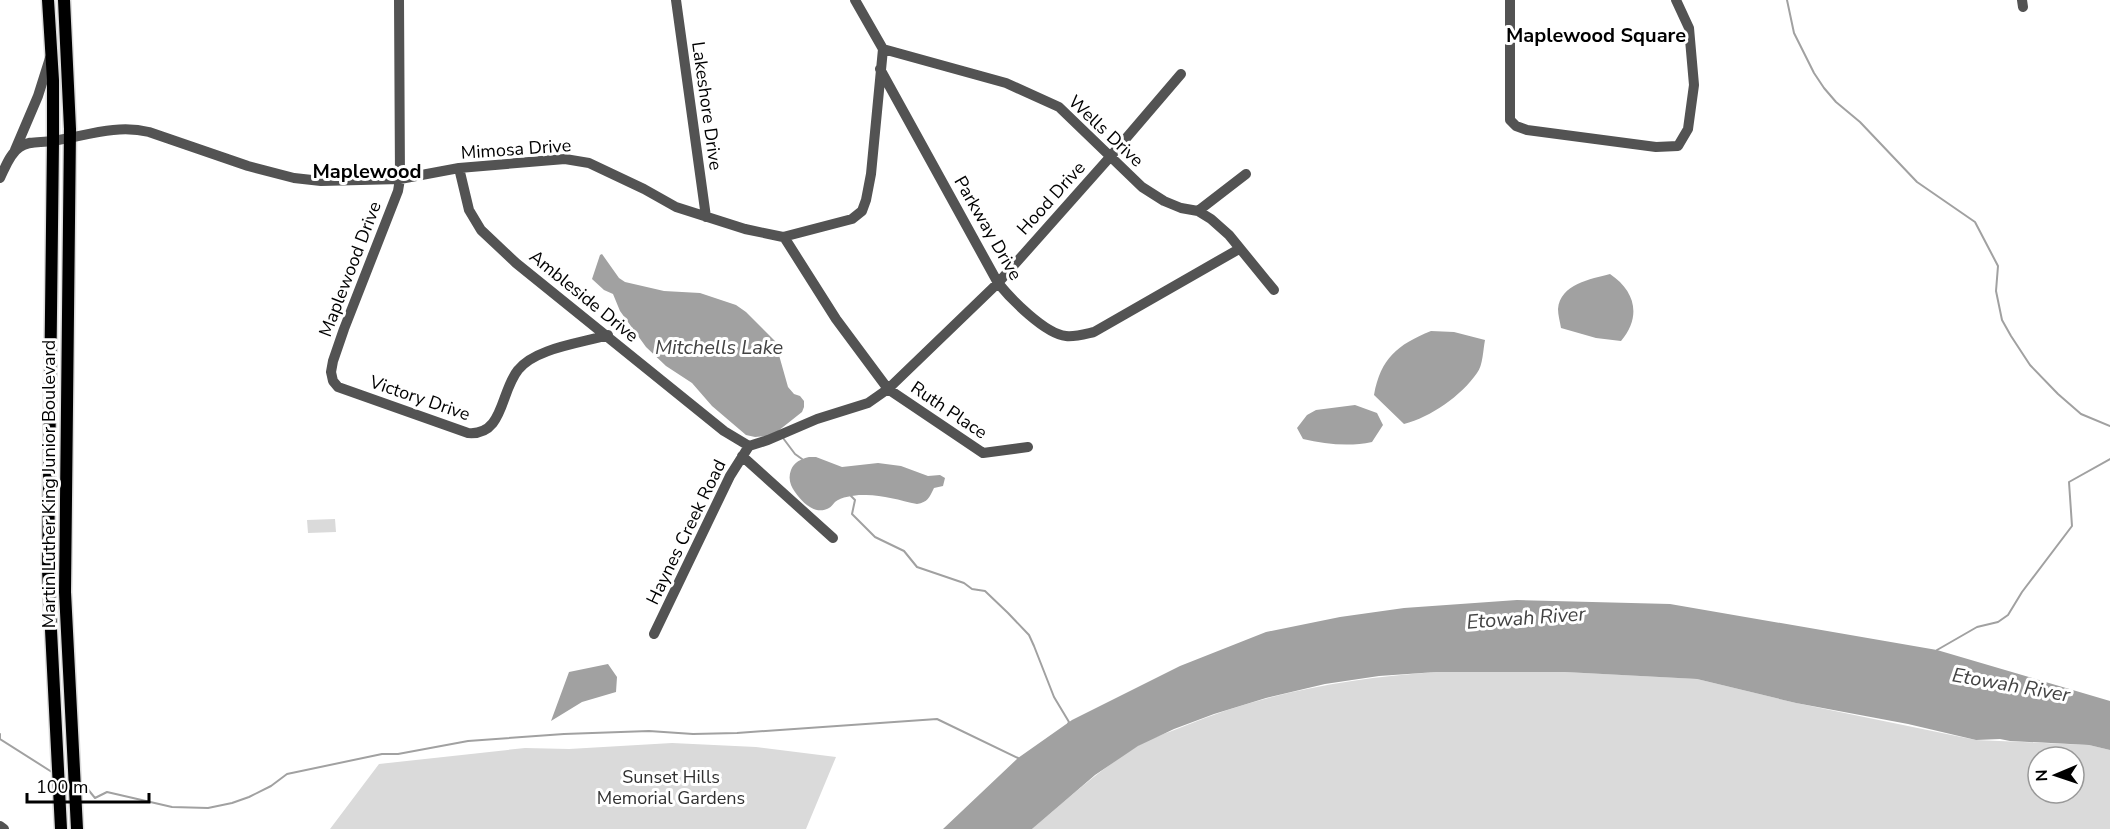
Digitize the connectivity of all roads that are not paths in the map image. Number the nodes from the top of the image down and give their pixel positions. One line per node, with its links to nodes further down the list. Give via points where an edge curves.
1 (48, 0): 8 (main road, Martin Luther King Junior Boulevard)
2 (64, 0): 12 (main road, Martin Luther King Junior Boulevard)
3 (399, 0): 19 (street, Maplewood Drive)
4 (676, 0): 21 (street, Lakeshore Drive)
5 (855, 0): 9 (street)
6 (1510, 0): 7 (street, via 1510,120 1527,130 1656,147 1678,146 1688,129 1694,85 1689,28)
7 (1676, 0)
8 (51, 49): 13 (main road, Martin Luther King Junior Boulevard); 14 (street, via 38,96)
9 (883, 50): 10 (street, Mimosa Drive); 15 (street, Wells Drive, via 973,72 1035,95 1059,107)
10 (880, 68): 22 (street, Mimosa Drive, via 871,174 862,211 852,219); 24 (street, Parkway Drive)
11 (1181, 74): 15 (street, Hood Drive)
12 (70, 138): 13 (street, Mimosa Drive); 19 (street, Mimosa Drive, via 133,128 294,178); 37 (main road, Martin Luther King Junior Boulevard, via 65,552)
13 (53, 141): 14 (street, Mimosa Drive, via 26,143); 36 (main road, Martin Luther King Junior Boulevard, via 48,570)
14 (14, 152): 18 (street)
15 (1110, 157): 20 (street, Wells Drive, via 1149,192 1180,208); 24 (street, Hood Drive)
16 (459, 168): 19 (street, Mimosa Drive); 21 (street, Mimosa Drive, via 565,159 589,163 676,207); 26 (street, Ambleside Drive, via 469,210 481,230 516,263)
17 (1246, 174): 20 (street)
18 (0, 178)
19 (400, 179): 27 (street, Maplewood Drive)
20 (1198, 211): 23 (street, Wells Drive, via 1229,235)
21 (706, 217): 22 (street, Mimosa Drive)
22 (784, 237): 28 (street, Ruth Place, via 836,319)
23 (1239, 249): 24 (street, Parkway Drive, via 1094,332 1077,336 1051,331); 25 (street, Wells Drive)
24 (998, 283): 28 (street, Hood Drive)
25 (1274, 291)
26 (608, 335): 27 (street, Victory Drive, via 534,356 518,370 493,424 479,434 338,387); 29 (street, Ambleside Drive, via 724,431)
27 (332, 371)
28 (888, 389): 29 (street, via 868,403); 30 (street, Ruth Place, via 983,453)
29 (749, 446): 31 (street, Haynes Creek Road)
30 (1028, 447)
31 (742, 456): 32 (street); 33 (street, Haynes Creek Road)
32 (833, 538)
33 (654, 634)
34 (0, 826): 35 (street)
35 (4, 829)
36 (61, 829)
37 (77, 829)

